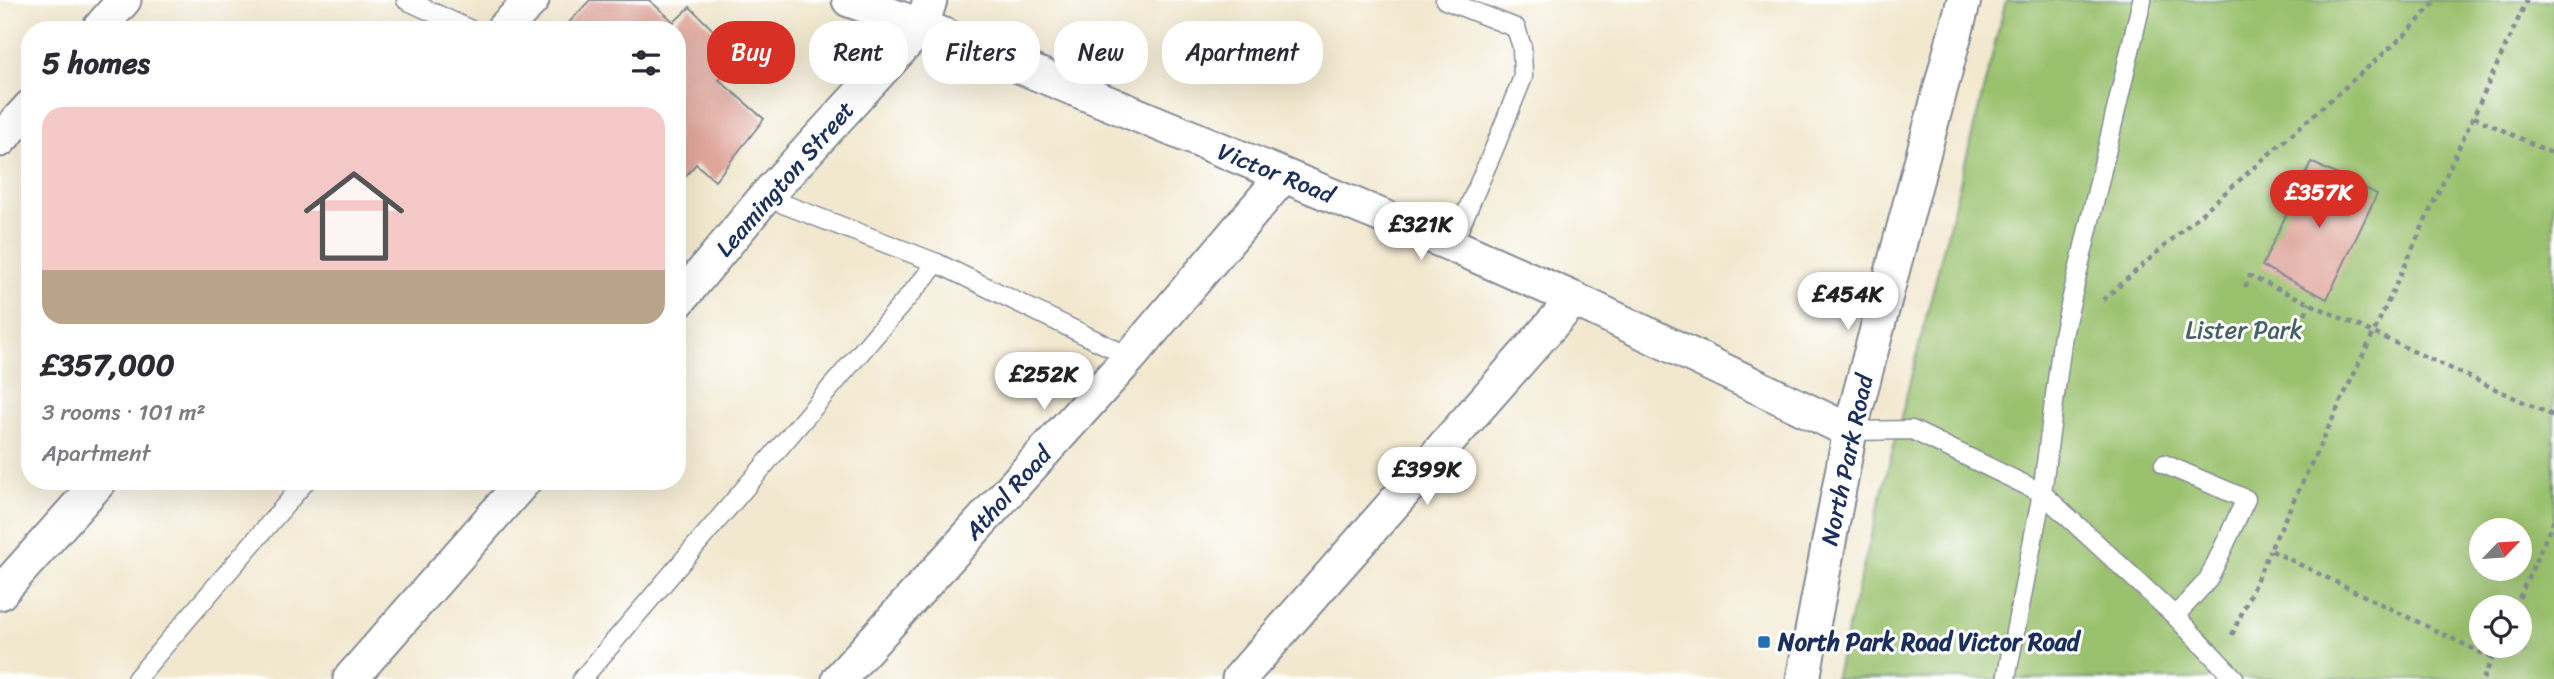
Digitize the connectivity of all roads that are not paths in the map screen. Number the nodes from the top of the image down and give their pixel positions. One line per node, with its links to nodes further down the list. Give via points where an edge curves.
1 (124, 0): 9 (street)
2 (406, 0): 10 (lane)
3 (532, 0): 11 (street)
4 (849, 0): 8 (street, Victor Road)
5 (1445, 0): 16 (lane, via 1516,28 1522,47 1522,76)
6 (1964, 0): 21 (street, North Park Road)
7 (2142, 0): 26 (lane, via 2063,335)
8 (926, 13): 14 (street, Victor Road); 15 (street, Leamington Street)
9 (106, 21)
10 (452, 21)
11 (511, 21)
12 (21, 117): 13 (street)
13 (0, 140)
14 (1283, 176): 16 (street, Victor Road); 20 (street, Athol Road)
15 (765, 197): 17 (lane); 18 (street, Leamington Street)
16 (1452, 245): 19 (street, Victor Road)
17 (937, 263): 20 (lane); 31 (lane)
18 (686, 292)
19 (1574, 299): 21 (street, Victor Road); 33 (street)
20 (1130, 357): 32 (street, Athol Road)
21 (1850, 431): 26 (lane, via 1912,429); 34 (street, North Park Road)
22 (2164, 464): 28 (lane, via 2246,499 2208,580)
23 (92, 490): 27 (street)
24 (298, 490): 29 (lane)
25 (516, 490): 30 (street)
26 (2042, 493): 28 (lane); 35 (lane)
27 (0, 593)
28 (2175, 616): 36 (lane)
29 (136, 679)
30 (350, 679)
31 (582, 679)
32 (839, 679)
33 (1239, 679)
34 (1803, 679)
35 (2006, 679)
36 (2235, 679)

